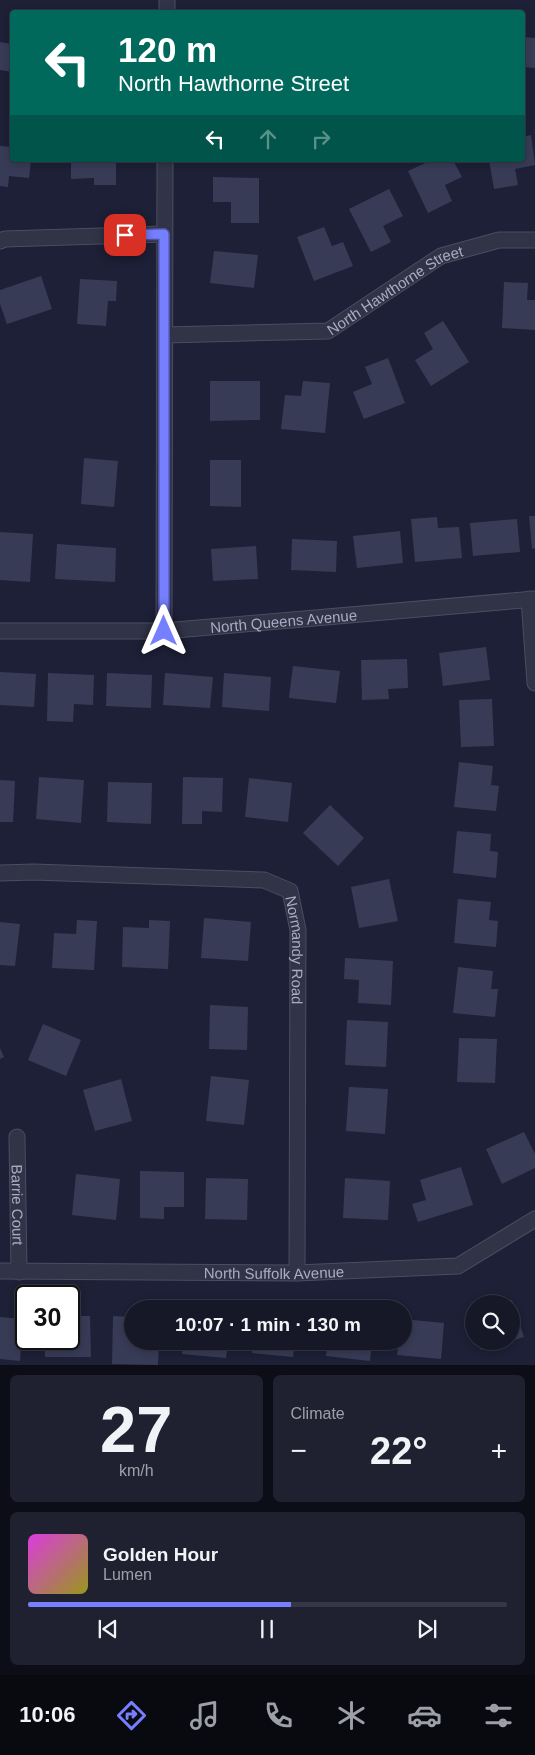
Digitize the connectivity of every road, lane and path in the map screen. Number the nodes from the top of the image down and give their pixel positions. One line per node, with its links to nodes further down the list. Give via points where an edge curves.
1 (165, 162): 2 (street)
2 (164, 234): 4 (street); 5 (street)
3 (535, 240): 5 (street, North Hawthorne Street, via 499,240 442,256 328,331)
4 (0, 241)
5 (165, 335): 8 (street)
6 (532, 599): 8 (street, North Queens Avenue); 9 (street)
7 (0, 631): 8 (street, North Queens Avenue)
8 (164, 631)
9 (535, 683)
10 (0, 873): 15 (street, Normandy Road, via 264,880 290,891 298,930)
11 (17, 1137): 14 (street, Barrie Court)
12 (535, 1219): 15 (street, North Suffolk Avenue, via 458,1266)
13 (0, 1271): 14 (street, North Suffolk Avenue)
14 (19, 1272): 15 (street, North Suffolk Avenue)
15 (297, 1273)

